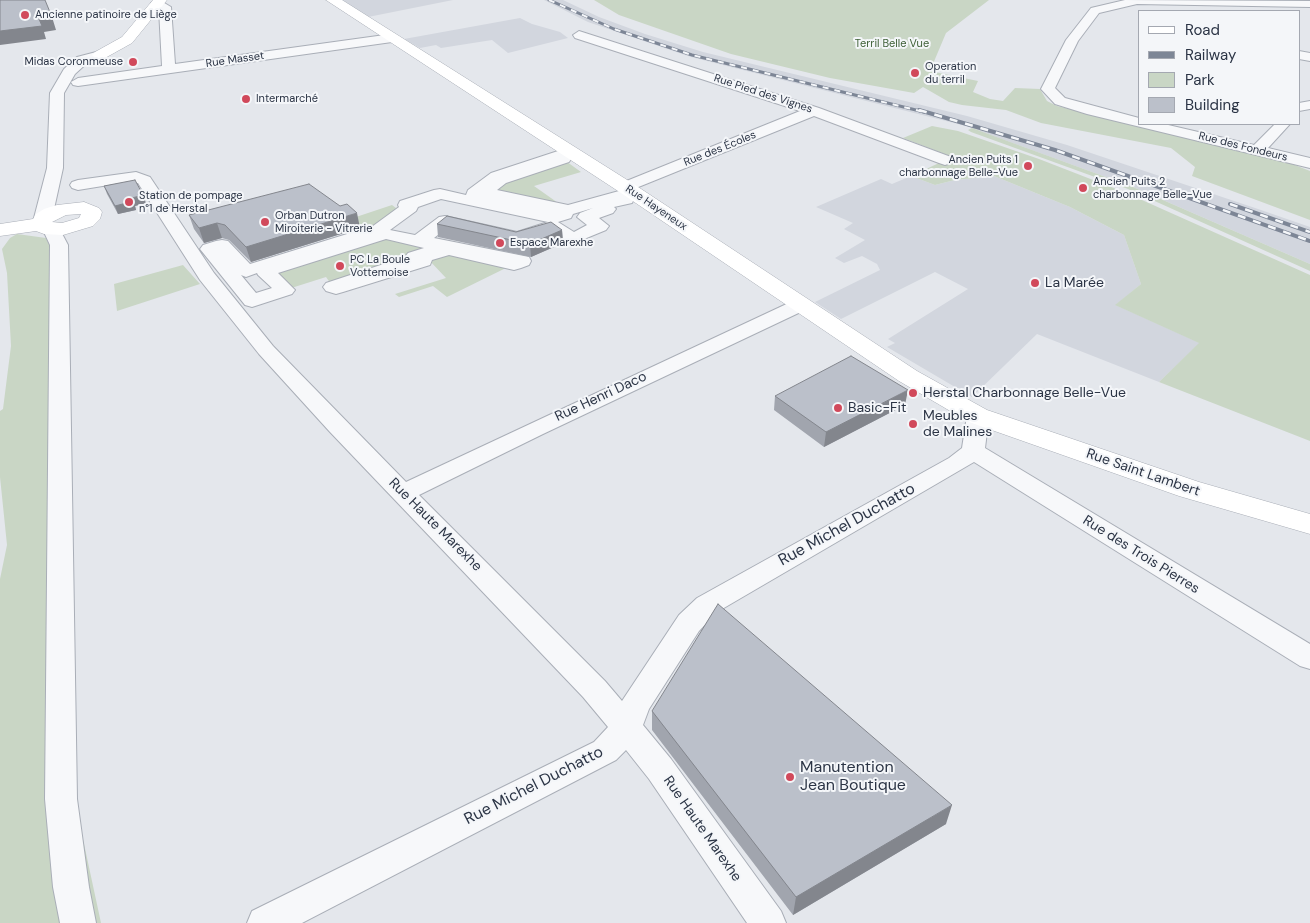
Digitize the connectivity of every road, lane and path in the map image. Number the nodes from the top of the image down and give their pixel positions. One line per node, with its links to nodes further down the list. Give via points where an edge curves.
1 (333, 0): 8 (street, Rue Hayeneux)
2 (1089, 0): 5 (street)
3 (154, 1): 9 (street, via 126,40); 10 (street, via 165,7)
4 (1310, 4): 5 (street, via 1137,1)
5 (1111, 6): 6 (street); 13 (street, via 1095,10 1080,28 1048,89 1060,101)
6 (1138, 15)
7 (579, 35): 12 (street, Rue Pied des Vignes)
8 (392, 38): 10 (street, Rue Masset); 20 (street, Rue Hayeneux)
9 (100, 55): 21 (street, via 82,60 69,72 57,93 55,168)
10 (169, 69): 11 (street, Rue Masset)
11 (78, 82)
12 (814, 111): 17 (street, Rue Pied des Vignes); 20 (street, Rue des Écoles)
13 (1138, 122)
14 (1150, 125): 16 (street, Rue des Fondeurs)
15 (1282, 125): 16 (street)
16 (1258, 150): 18 (street, Rue des Fondeurs)
17 (945, 160)
18 (1310, 163)
19 (78, 185): 26 (street, Rue Haute Marexhe, via 122,178 144,180 207,276 266,350)
20 (625, 193): 20 (street, via 568,210 484,192 500,180 563,159 558,156 497,176 474,194 565,214 552,218 440,194 406,205 410,207 379,230 246,271 222,246 209,249 252,301 285,290 265,271 385,234 445,247 414,258 416,260 333,286 336,288 423,261 420,258 448,249 514,264 522,261 420,240 445,221 518,238 555,226 572,238 600,226 586,216 607,209 602,206); 23 (street, Rue Hayeneux)
21 (45, 224): 22 (street); 30 (street, via 59,245 61,799)
22 (2, 231)
23 (800, 305): 24 (street, Rue Hayeneux, via 908,376); 26 (street, Rue Henri Daco)
24 (978, 416): 25 (street); 27 (street, Rue Saint Lambert, via 1189,489)
25 (973, 451): 28 (street, Rue des Trois Pierres); 29 (street, Rue Michel Duchatto, via 707,605 689,623 635,704)
26 (404, 493): 29 (street, Rue Haute Marexhe, via 594,689)
27 (1310, 524)
28 (1310, 658)
29 (627, 728): 31 (street, Rue Michel Duchatto, via 605,751); 32 (street, Rue Haute Marexhe, via 660,769)
30 (78, 923)
31 (265, 923)
32 (768, 923)

